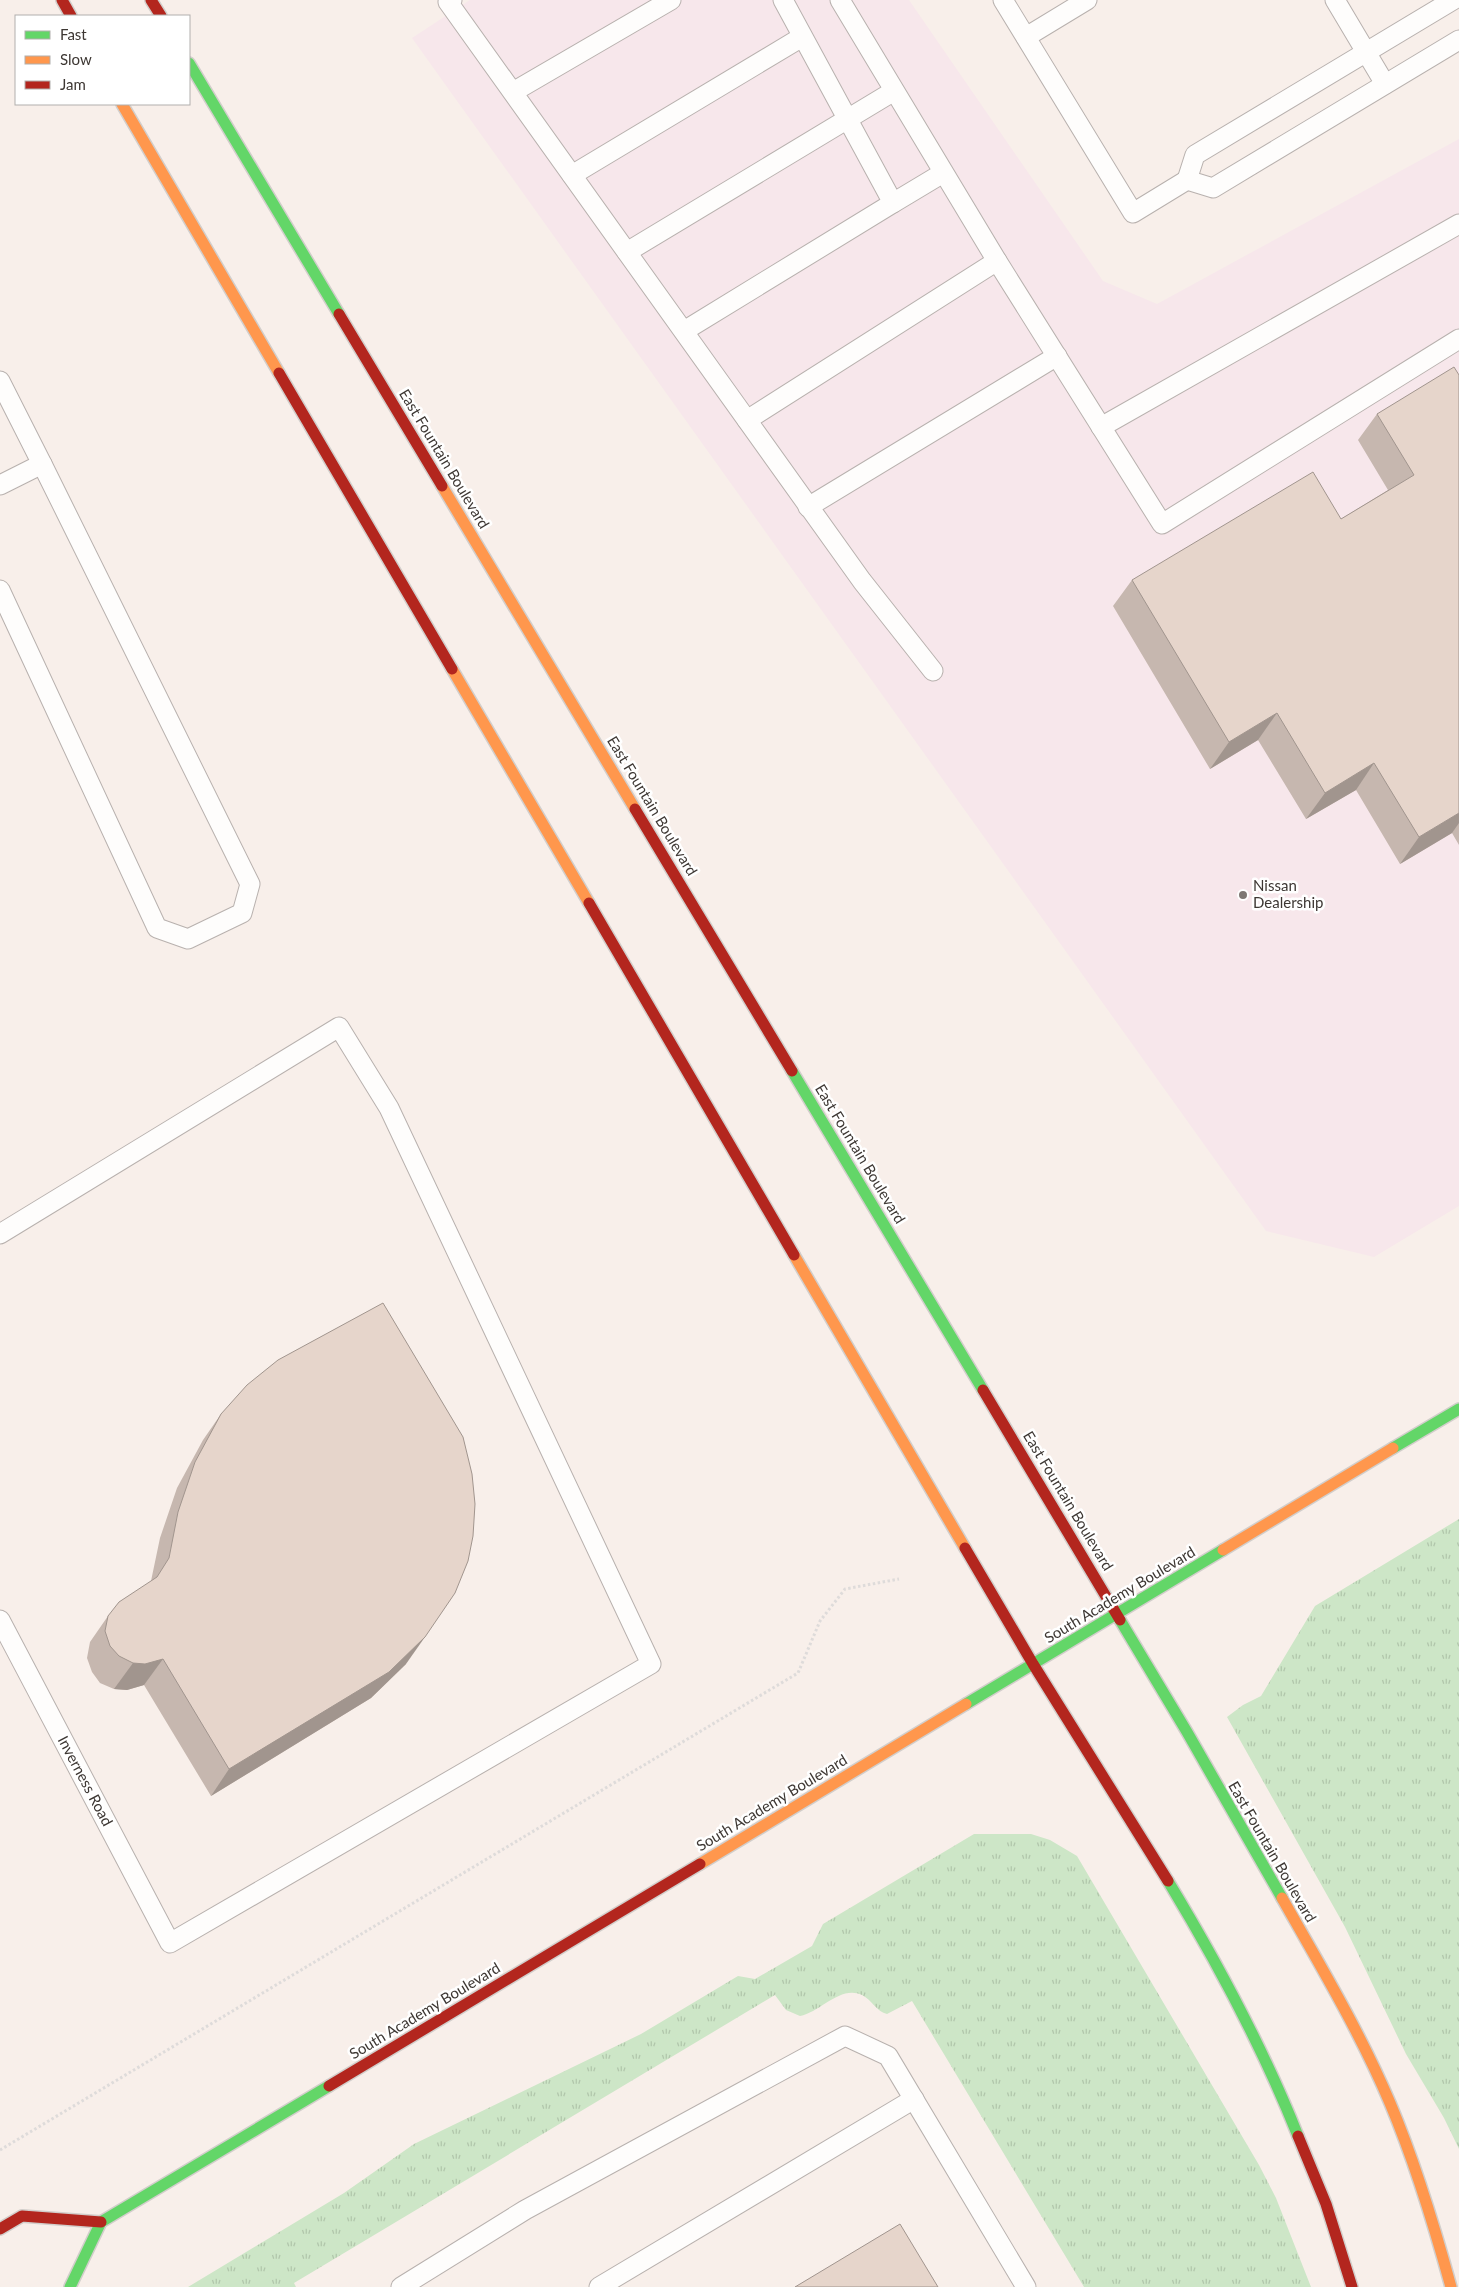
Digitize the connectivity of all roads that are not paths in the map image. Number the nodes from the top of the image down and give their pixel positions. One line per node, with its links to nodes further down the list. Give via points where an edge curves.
1 (62, 0): 11 (highway)
2 (151, 0): 12 (highway)
3 (452, 0): 20 (lane, via 448,2)
4 (671, 0): 20 (lane)
5 (782, 0): 13 (lane)
6 (840, 0): 19 (lane)
7 (1003, 0): 14 (lane)
8 (1088, 0): 14 (lane)
9 (1335, 0): 16 (lane)
10 (1453, 0): 16 (lane)
11 (70, 15)
12 (160, 15)
13 (802, 37): 22 (lane); 24 (lane)
14 (1026, 37): 25 (lane, via 1133,213)
15 (1459, 40): 18 (lane)
16 (1366, 52): 18 (lane); 25 (lane, via 1195,155)
17 (190, 65): 43 (highway, East Fountain Boulevard)
18 (1385, 84): 25 (lane, via 1212,188)
19 (894, 91): 22 (lane); 23 (lane)
20 (513, 92): 24 (lane)
21 (123, 105): 45 (highway)
22 (846, 119): 26 (lane); 28 (lane)
23 (944, 173): 26 (lane); 29 (lane)
24 (572, 175): 28 (lane)
25 (1187, 180)
26 (893, 203): 30 (lane)
27 (1459, 224): 35 (lane)
28 (627, 252): 30 (lane)
29 (997, 261): 32 (lane); 34 (lane)
30 (684, 331): 34 (lane)
31 (1459, 339): 35 (lane, via 1162,524)
32 (1057, 356): 35 (lane); 38 (lane)
33 (0, 381): 36 (lane)
34 (747, 420): 38 (lane)
35 (1101, 427)
36 (42, 464): 37 (lane); 39 (lane, via 250,884 242,913 188,939 157,928)
37 (0, 485)
38 (808, 506): 40 (lane, via 862,582)
39 (0, 590)
40 (933, 671)
41 (0, 1234): 44 (lane, Inverness Road, via 339,1027 389,1108 651,1664 170,1943)
42 (1459, 1409): 43 (highway, South Academy Boulevard)
43 (1118, 1613): 45 (highway, South Academy Boulevard); 54 (highway, East Fountain Boulevard, via 1342,2006 1390,2103 1431,2216)
44 (0, 1620)
45 (1033, 1664): 47 (highway, South Academy Boulevard); 53 (highway, via 1201,1940 1252,2035 1286,2105 1338,2236)
46 (914, 2099): 50 (lane, via 888,2056 844,2036 525,2210); 51 (lane); 52 (lane)
47 (101, 2222): 48 (highway, via 22,2216); 49 (highway)
48 (0, 2229)
49 (70, 2287)
50 (401, 2287)
51 (599, 2287)
52 (1026, 2287)
53 (1352, 2287)
54 (1451, 2287)

